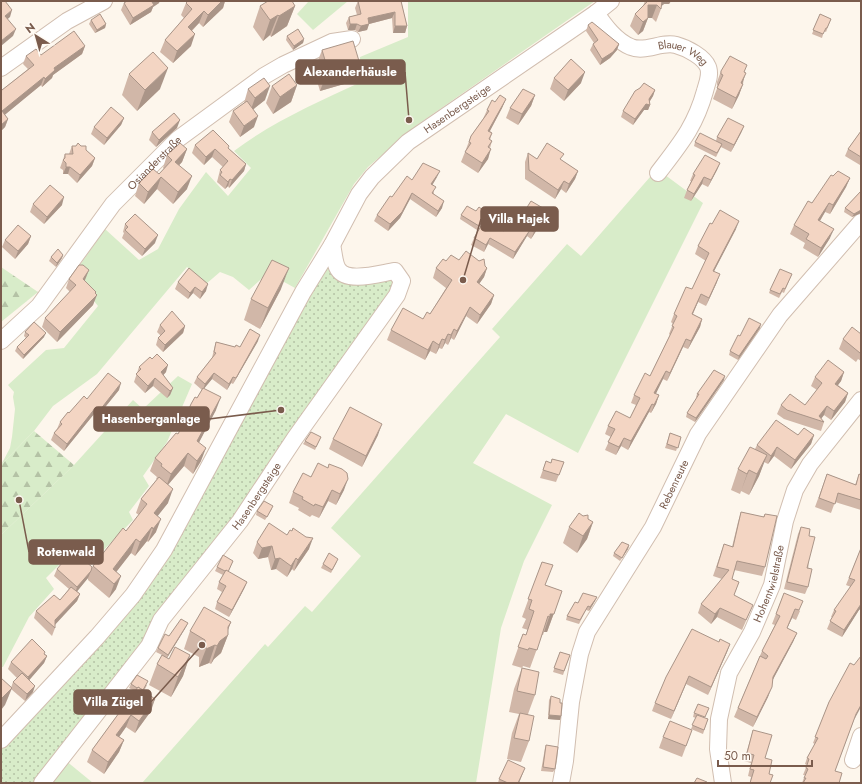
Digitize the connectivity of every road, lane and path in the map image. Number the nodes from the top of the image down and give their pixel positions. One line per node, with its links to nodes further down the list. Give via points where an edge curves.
1 (104, 1): 5 (street, via 67,21)
2 (611, 1): 3 (street, Hasenbergsteige)
3 (596, 13): 6 (street, Blauer Weg, via 607,29 632,48 675,44 694,53 708,67 710,75 697,118); 8 (street, Hasenbergsteige, via 408,142 359,194)
4 (352, 39): 9 (street, Osianderstraße, via 332,42 283,65 178,139 113,204 39,306)
5 (1, 68)
6 (658, 172)
7 (861, 222): 15 (street, Rebenreute, via 780,315 702,428 653,527 587,632 571,702)
8 (332, 245): 12 (street, Hasenbergsteige, via 303,292 164,550 128,601); 14 (street, Hasenbergsteige, via 337,268 342,275 353,278 395,271 402,281 397,295 295,438 240,521 161,620 149,646)
9 (1, 341)
10 (861, 400): 16 (street, Hohentwielstraße, via 810,464 795,490 785,521 772,585 752,632 729,673 719,719 718,749)
11 (861, 736): 13 (street)
12 (1, 740)
13 (852, 760)
14 (42, 783)
15 (561, 783)
16 (723, 783)

